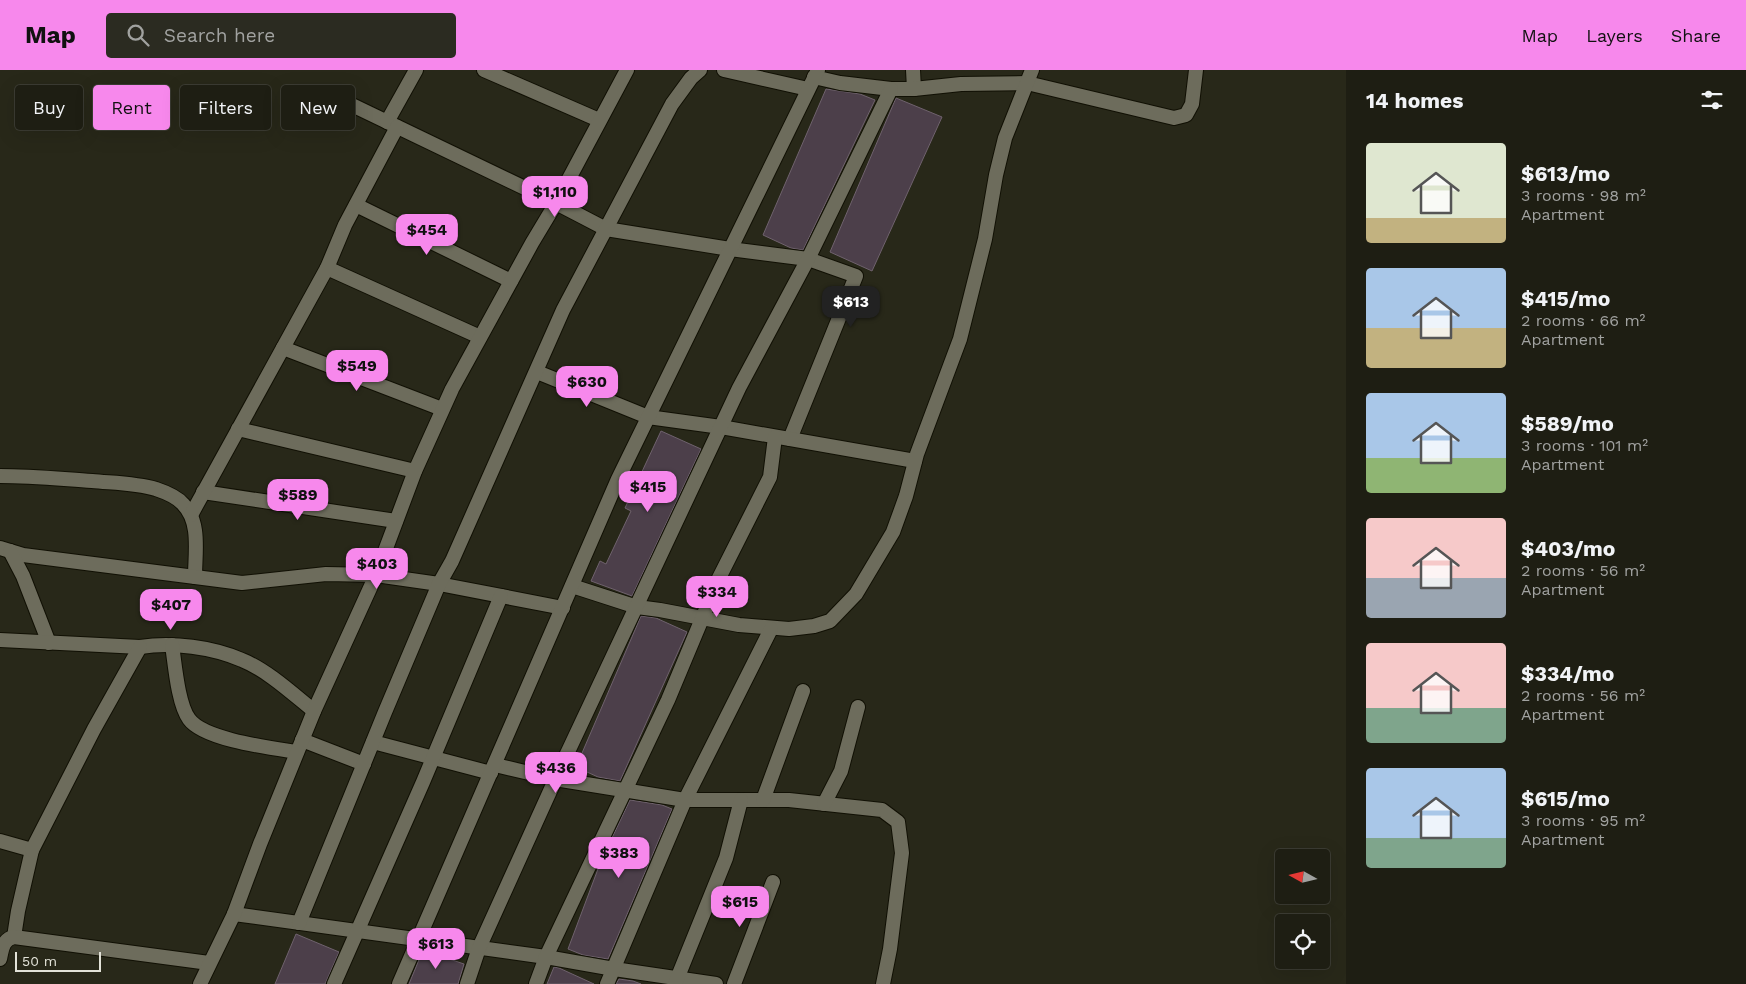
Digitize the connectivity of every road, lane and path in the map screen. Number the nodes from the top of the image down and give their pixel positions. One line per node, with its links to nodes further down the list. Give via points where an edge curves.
1 (416, 70): 14 (street)
2 (484, 70): 13 (street)
3 (627, 70): 13 (street)
4 (700, 70): 17 (street, via 672,104)
5 (724, 70): 9 (street)
6 (913, 70): 11 (street)
7 (1196, 70): 8 (street, via 1192,104 1186,115 1174,118)
8 (1030, 77): 11 (street); 31 (street, via 1005,138 985,240 960,339)
9 (813, 79): 10 (street); 18 (street)
10 (891, 89): 11 (street); 19 (street)
11 (914, 89)
12 (355, 106): 14 (street)
13 (599, 120): 15 (street)
14 (392, 124): 15 (street); 16 (street)
15 (556, 203): 17 (street); 21 (street)
16 (356, 205): 20 (street); 21 (street)
17 (606, 229): 18 (street); 24 (street, via 563,310)
18 (730, 249): 19 (street); 26 (street)
19 (808, 259): 27 (street); 30 (street, via 856,276)
20 (327, 268): 22 (street); 23 (street)
21 (511, 281): 22 (street)
22 (480, 338): 25 (street)
23 (283, 348): 25 (street); 28 (street)
24 (537, 372): 26 (street); 40 (street)
25 (442, 410): 32 (street)
26 (648, 417): 27 (street); 41 (street)
27 (721, 427): 29 (street); 43 (street)
28 (238, 430): 32 (street); 34 (street)
29 (776, 436): 30 (street); 45 (street, via 770,477)
30 (790, 439): 31 (street)
31 (915, 461): 46 (street, via 893,532 856,594 830,620 814,626)
32 (415, 471): 36 (street)
33 (0, 476): 35 (street, via 129,484 157,489 184,504)
34 (203, 492): 35 (street); 36 (street)
35 (191, 515): 39 (street, via 196,528)
36 (396, 521): 38 (street)
37 (5, 550): 39 (street, via 23,556); 48 (street, via 23,576)
38 (376, 576): 39 (street, via 326,574 242,583); 40 (street); 53 (street)
39 (195, 577)
40 (439, 584): 42 (street); 54 (street)
41 (572, 586): 43 (street); 44 (street)
42 (500, 596): 44 (street); 56 (street)
43 (637, 607): 45 (street); 59 (street)
44 (563, 608): 58 (street)
45 (702, 618): 46 (street); 60 (street, via 668,700)
46 (771, 629): 61 (street)
47 (0, 640): 48 (street)
48 (49, 643): 50 (street)
49 (172, 645): 50 (street); 53 (street, via 198,647 242,660); 55 (street, via 182,704 189,720 197,727 231,741)
50 (140, 647): 66 (street)
51 (803, 691): 63 (street)
52 (858, 707): 64 (street, via 841,771)
53 (314, 711): 55 (street)
54 (373, 742): 56 (street); 57 (street)
55 (300, 746): 57 (street); 68 (street)
56 (434, 757): 58 (street); 70 (street)
57 (364, 764): 69 (street)
58 (493, 769): 59 (street); 72 (street)
59 (555, 779): 60 (street); 73 (street)
60 (624, 790): 61 (street); 74 (street)
61 (685, 800): 62 (street); 77 (street)
62 (741, 800): 63 (street); 78 (street, via 726,858)
63 (763, 800): 64 (street)
64 (824, 804): 87 (street, via 882,810 898,822 902,853)
65 (0, 841): 66 (street)
66 (32, 850): 71 (street)
67 (773, 882): 86 (street)
68 (234, 914): 69 (street); 76 (street)
69 (299, 923): 70 (street)
70 (356, 931): 72 (street); 80 (street)
71 (14, 937): 75 (street, via 6,941); 76 (street)
72 (420, 939): 73 (street); 81 (street)
73 (479, 948): 74 (street); 82 (street)
74 (546, 957): 77 (street); 83 (street)
75 (0, 959)
76 (209, 963): 79 (street)
77 (614, 969): 78 (street); 84 (street)
78 (676, 981): 85 (street)
79 (200, 984)
80 (334, 984)
81 (399, 984)
82 (467, 984)
83 (536, 984)
84 (607, 984)
85 (716, 984)
86 (734, 984)
87 (883, 984)

